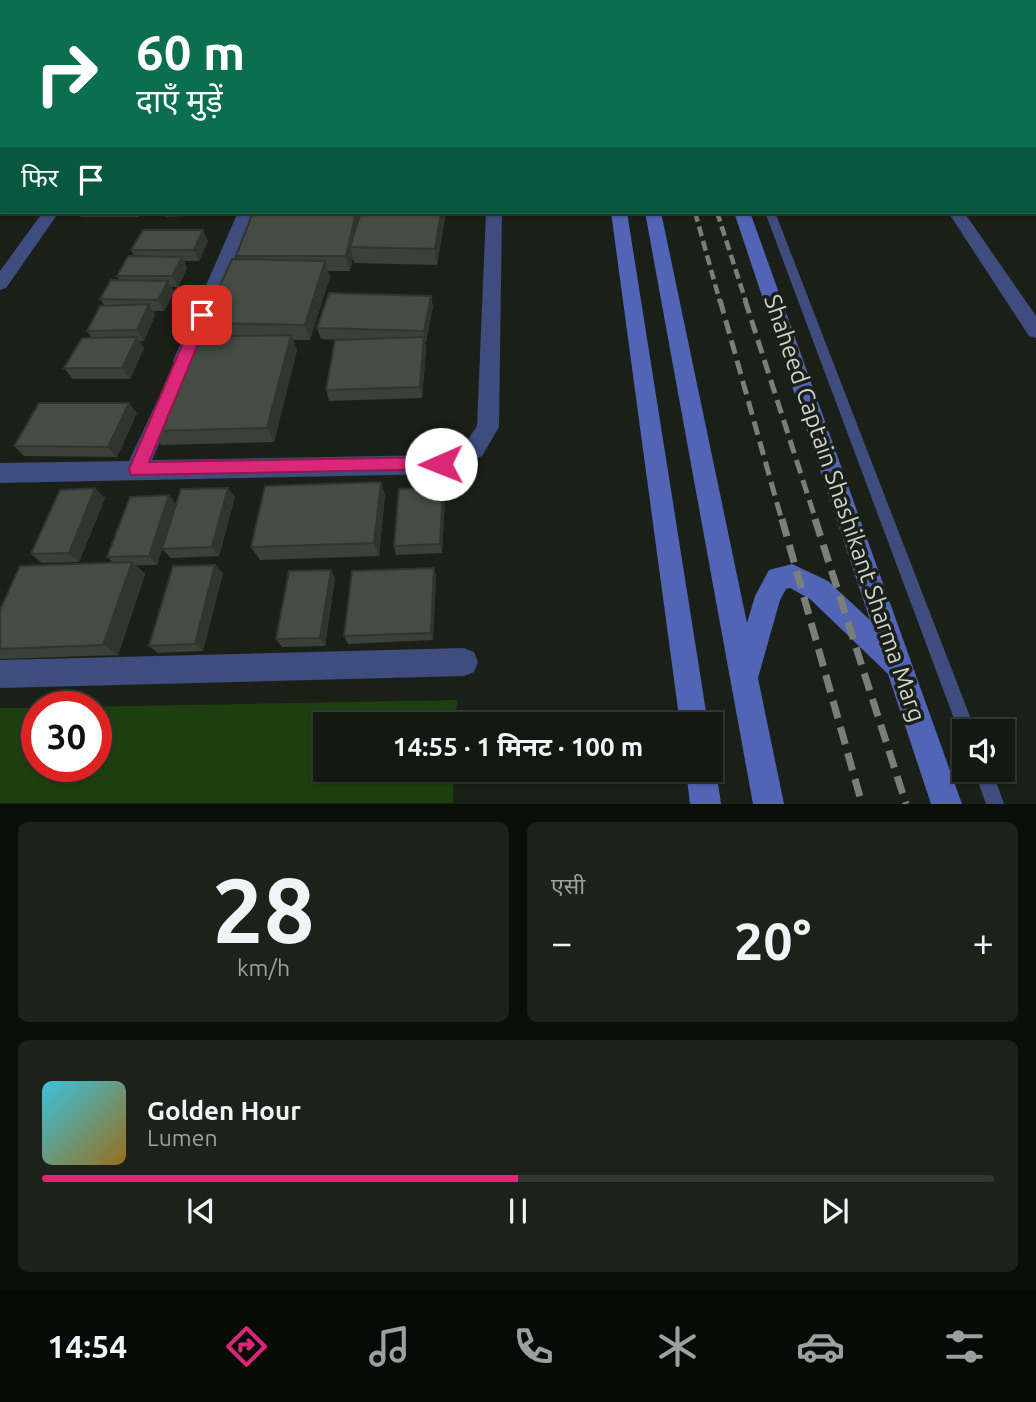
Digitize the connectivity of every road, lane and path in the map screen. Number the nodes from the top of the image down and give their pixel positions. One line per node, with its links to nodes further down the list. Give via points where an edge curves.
1 (50, 214): 9 (street)
2 (245, 214): 11 (street)
3 (494, 214): 11 (street, via 488,426 474,449 441,464)
4 (619, 214): 17 (main road)
5 (653, 214): 16 (main road)
6 (743, 214): 14 (main road, Shaheed Captain Shashikant Sharma Marg)
7 (771, 214): 18 (lane)
8 (957, 214): 10 (street)
9 (0, 284)
10 (1036, 331)
11 (137, 469): 12 (street)
12 (0, 472)
13 (464, 662): 15 (street)
14 (900, 668): 16 (main road, via 819,590 792,576 778,579 768,596); 23 (main road, Shaheed Captain Shashikant Sharma Marg)
15 (0, 674)
16 (743, 681): 22 (main road)
17 (692, 712)
18 (963, 719)
19 (703, 782): 21 (main road)
20 (987, 782): 24 (lane)
21 (706, 803)
22 (769, 803)
23 (947, 803)
24 (995, 803)

